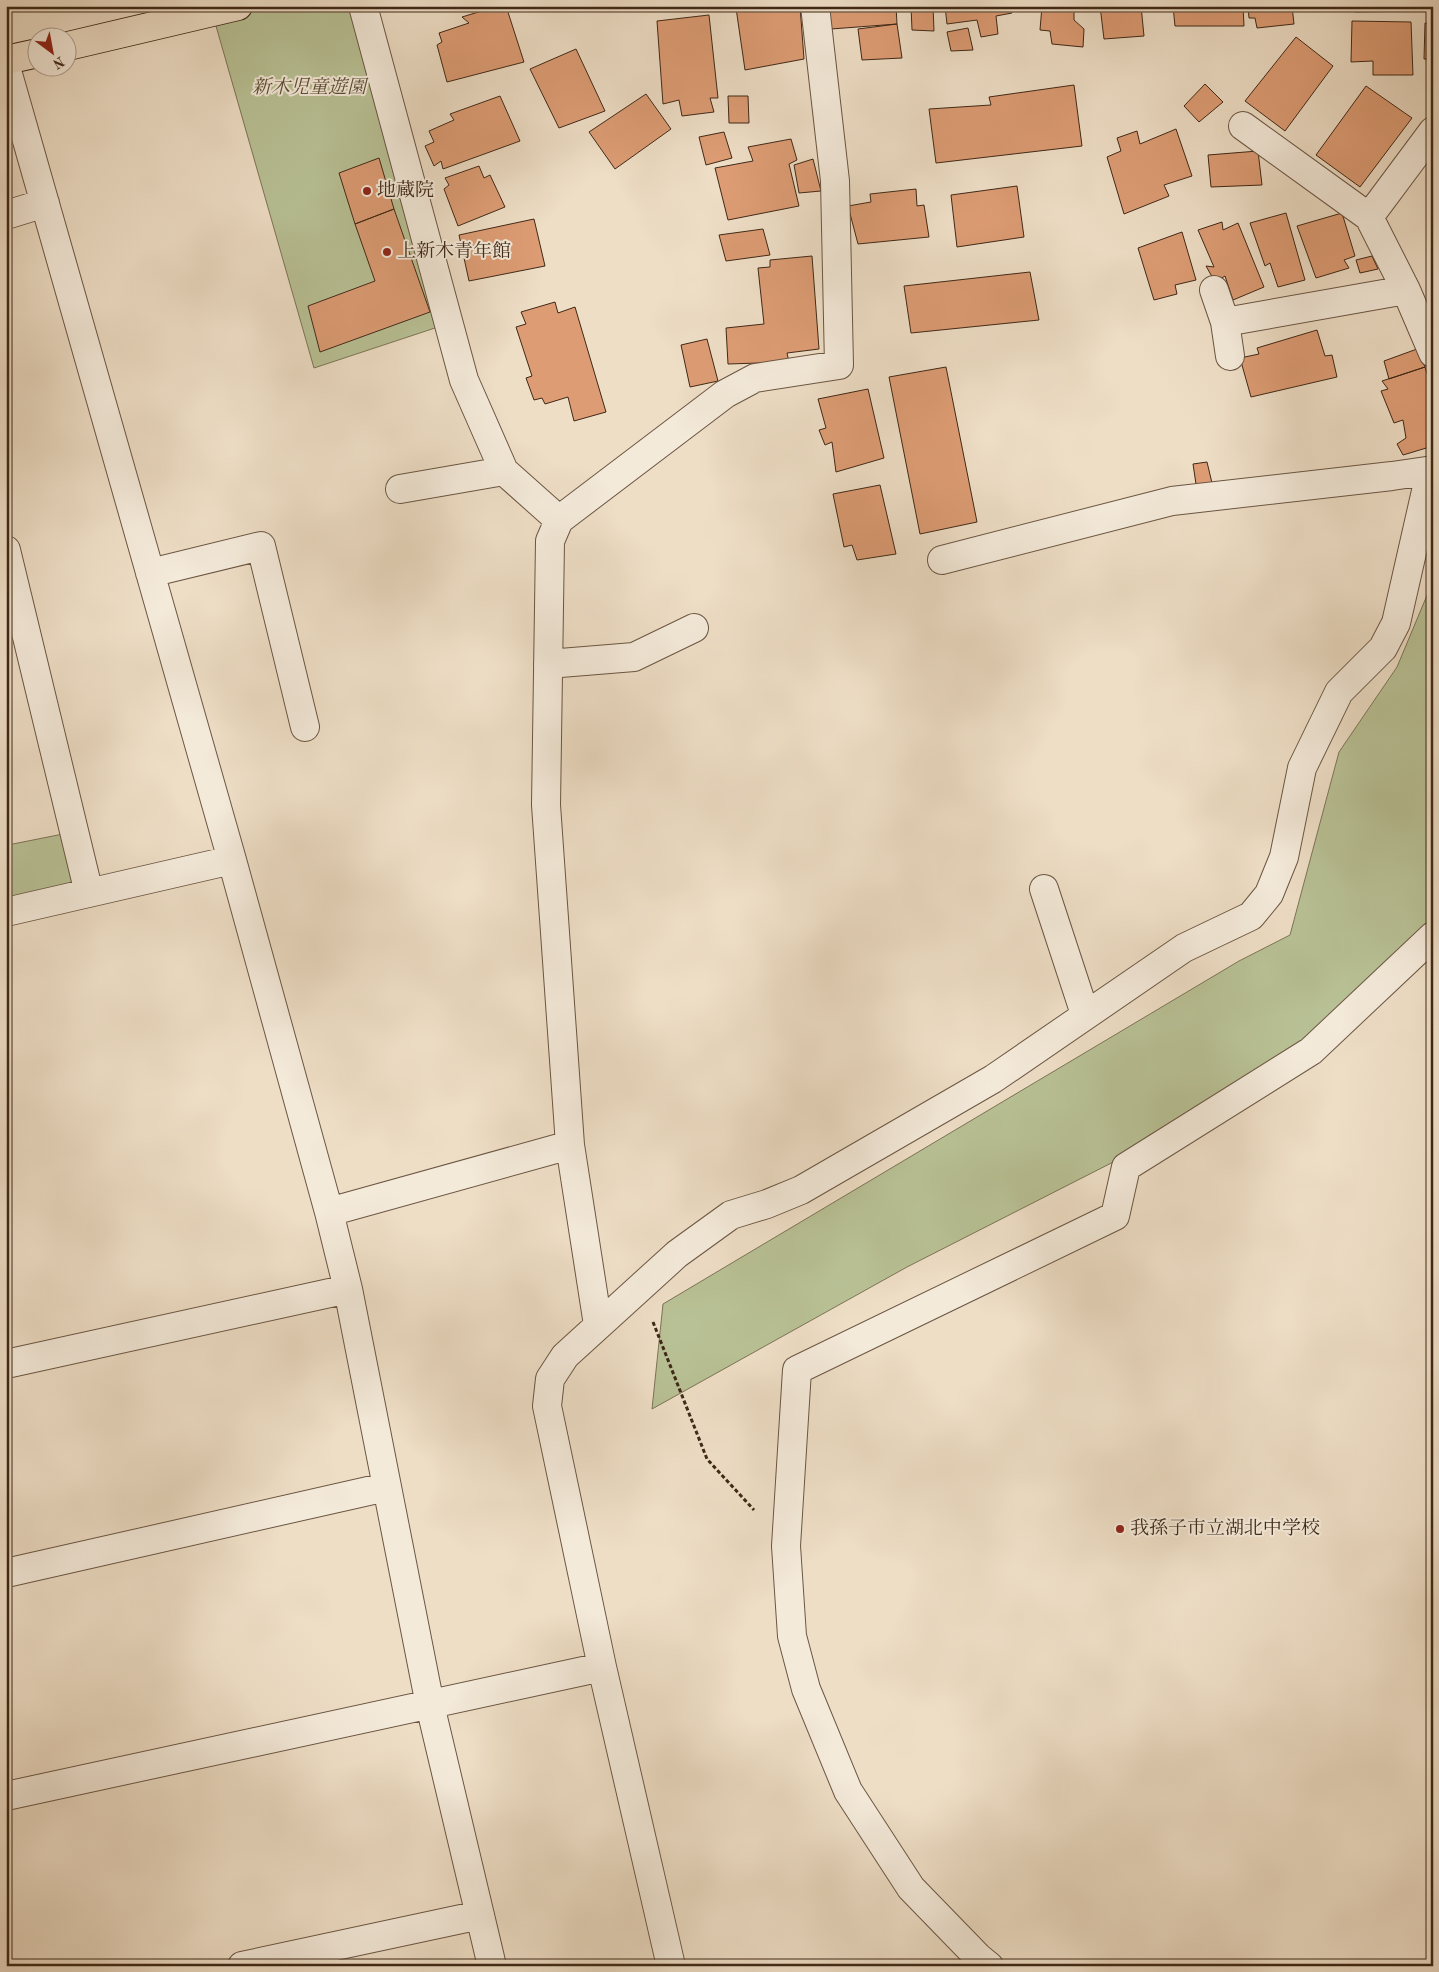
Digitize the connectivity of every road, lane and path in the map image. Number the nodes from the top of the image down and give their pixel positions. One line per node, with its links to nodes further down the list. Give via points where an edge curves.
1 (238, 6): 4 (highway)
2 (363, 6): 19 (street, via 447,324 464,380)
3 (815, 6): 22 (street, via 835,181 839,365 755,378 725,394)
4 (78, 44)
5 (28, 55): 6 (highway)
6 (6, 60)
7 (6, 67): 10 (street)
8 (1244, 126): 12 (street)
9 (1433, 132): 12 (street)
10 (45, 202): 11 (street); 25 (street)
11 (6, 215)
12 (1369, 217): 14 (street)
13 (1214, 290): 15 (street)
14 (1406, 290): 15 (street); 16 (street)
15 (1225, 322): 17 (street)
16 (1433, 353)
17 (1230, 356)
18 (1433, 470): 24 (street, via 1172,501)
19 (504, 471): 21 (street); 22 (street)
20 (1433, 483): 34 (street, via 1426,492 1396,623 1383,648 1339,692 1302,768 1284,857 1269,894 1251,916 1184,948)
21 (400, 489)
22 (559, 520): 27 (street, via 550,541)
23 (6, 550): 31 (street)
24 (942, 560)
25 (150, 573): 28 (street, via 261,546); 29 (street)
26 (694, 628): 27 (street, via 634,657)
27 (548, 664): 35 (street, via 546,805)
28 (305, 727)
29 (232, 860): 31 (street); 36 (street)
30 (1044, 889): 34 (street)
31 (89, 893): 32 (street)
32 (6, 912)
33 (1433, 936): 42 (street, via 1311,1051 1126,1167 1114,1216 797,1370)
34 (1085, 1014): 37 (street, via 993,1079 801,1190 731,1214 677,1254)
35 (570, 1145): 36 (street); 39 (street)
36 (329, 1212): 38 (street)
37 (640, 1288): 39 (street); 42 (path, via 708,1458)
38 (348, 1289): 40 (street); 41 (street)
39 (598, 1325): 44 (street, via 565,1356 550,1379 547,1406)
40 (6, 1364)
41 (386, 1487): 43 (street); 45 (street)
42 (786, 1546): 51 (street, via 792,1636 806,1689 848,1792 911,1888)
43 (6, 1573)
44 (602, 1667): 45 (street); 50 (street)
45 (430, 1704): 46 (street); 47 (street)
46 (6, 1796)
47 (480, 1915): 48 (street); 49 (street)
48 (242, 1966)
49 (492, 1966)
50 (671, 1966)
51 (989, 1966)

